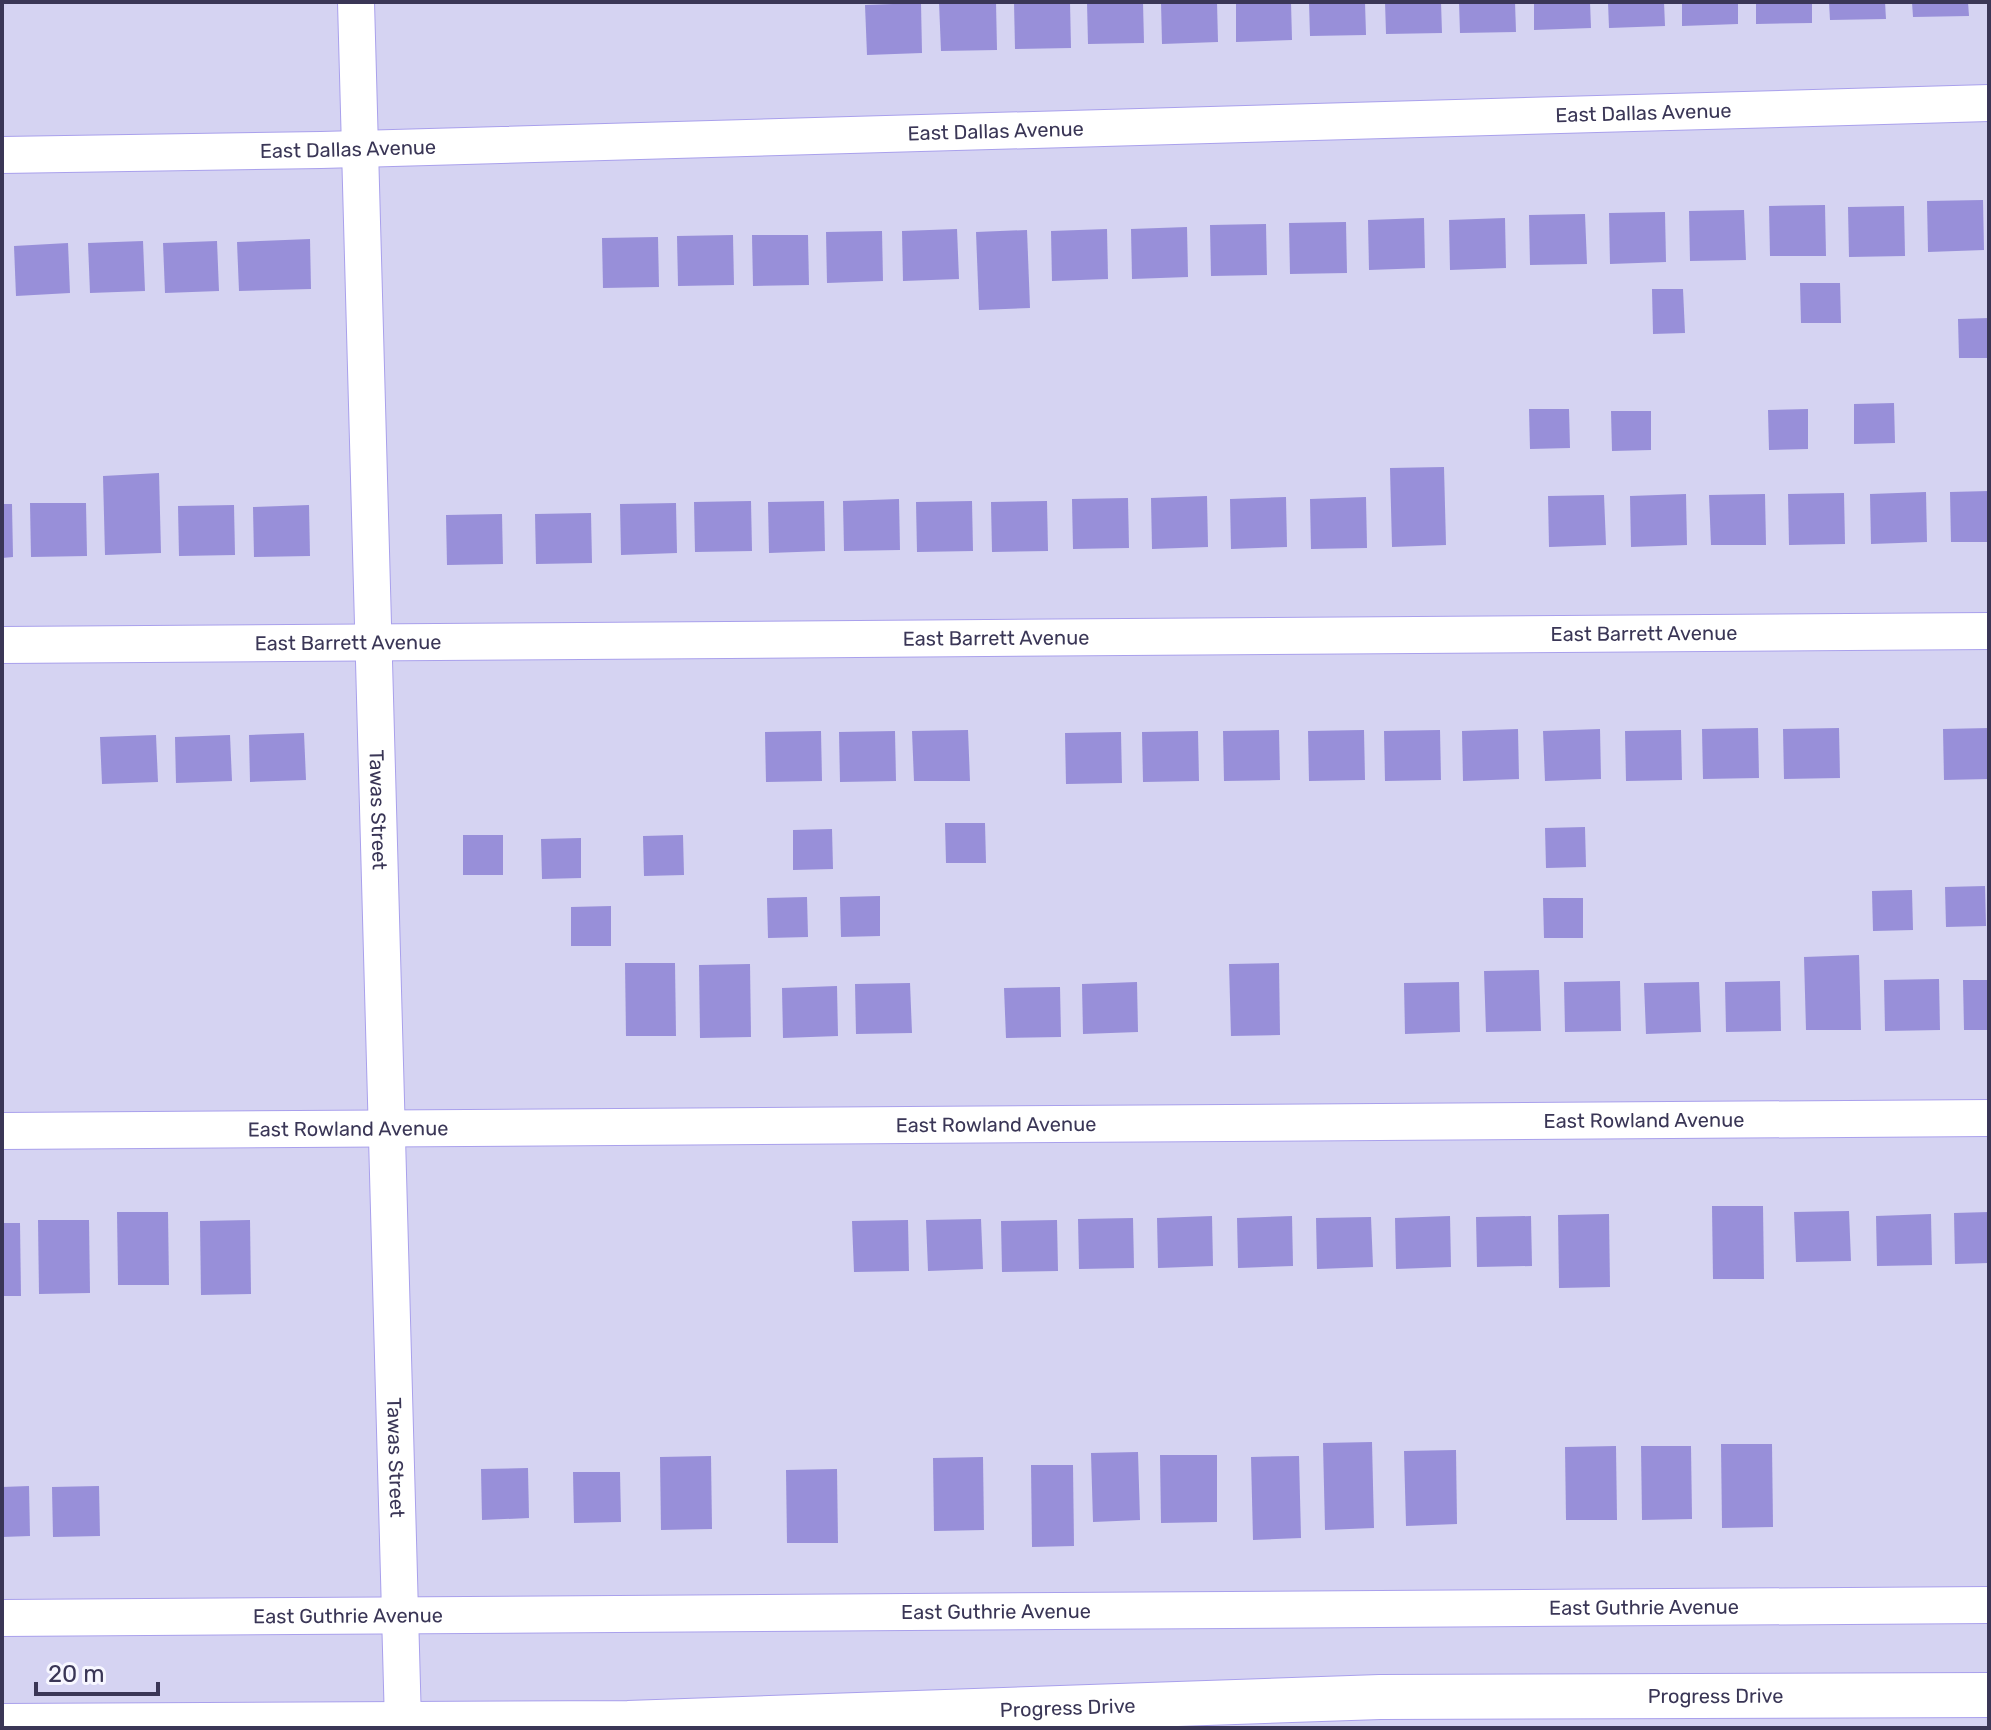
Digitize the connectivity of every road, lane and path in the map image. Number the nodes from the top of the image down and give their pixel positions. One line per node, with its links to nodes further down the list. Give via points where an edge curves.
1 (356, 2): 3 (street, Tawas Street)
2 (1989, 103): 3 (street, East Dallas Avenue)
3 (360, 149): 4 (street, East Dallas Avenue); 6 (street, Tawas Street)
4 (2, 155)
5 (1989, 631): 6 (street, East Barrett Avenue)
6 (376, 643): 7 (street, East Barrett Avenue); 9 (street, Tawas Street)
7 (2, 645)
8 (1989, 1118): 9 (street, East Rowland Avenue)
9 (389, 1129): 10 (street, East Rowland Avenue); 12 (street, Tawas Street)
10 (2, 1131)
11 (1989, 1605): 12 (street, East Guthrie Avenue)
12 (402, 1616): 13 (street, East Guthrie Avenue); 15 (street, Tawas Street)
13 (2, 1618)
14 (1989, 1695): 15 (main road, Progress Drive, via 1380,1697 628,1723)
15 (403, 1723): 16 (main road, Progress Drive)
16 (2, 1726)

